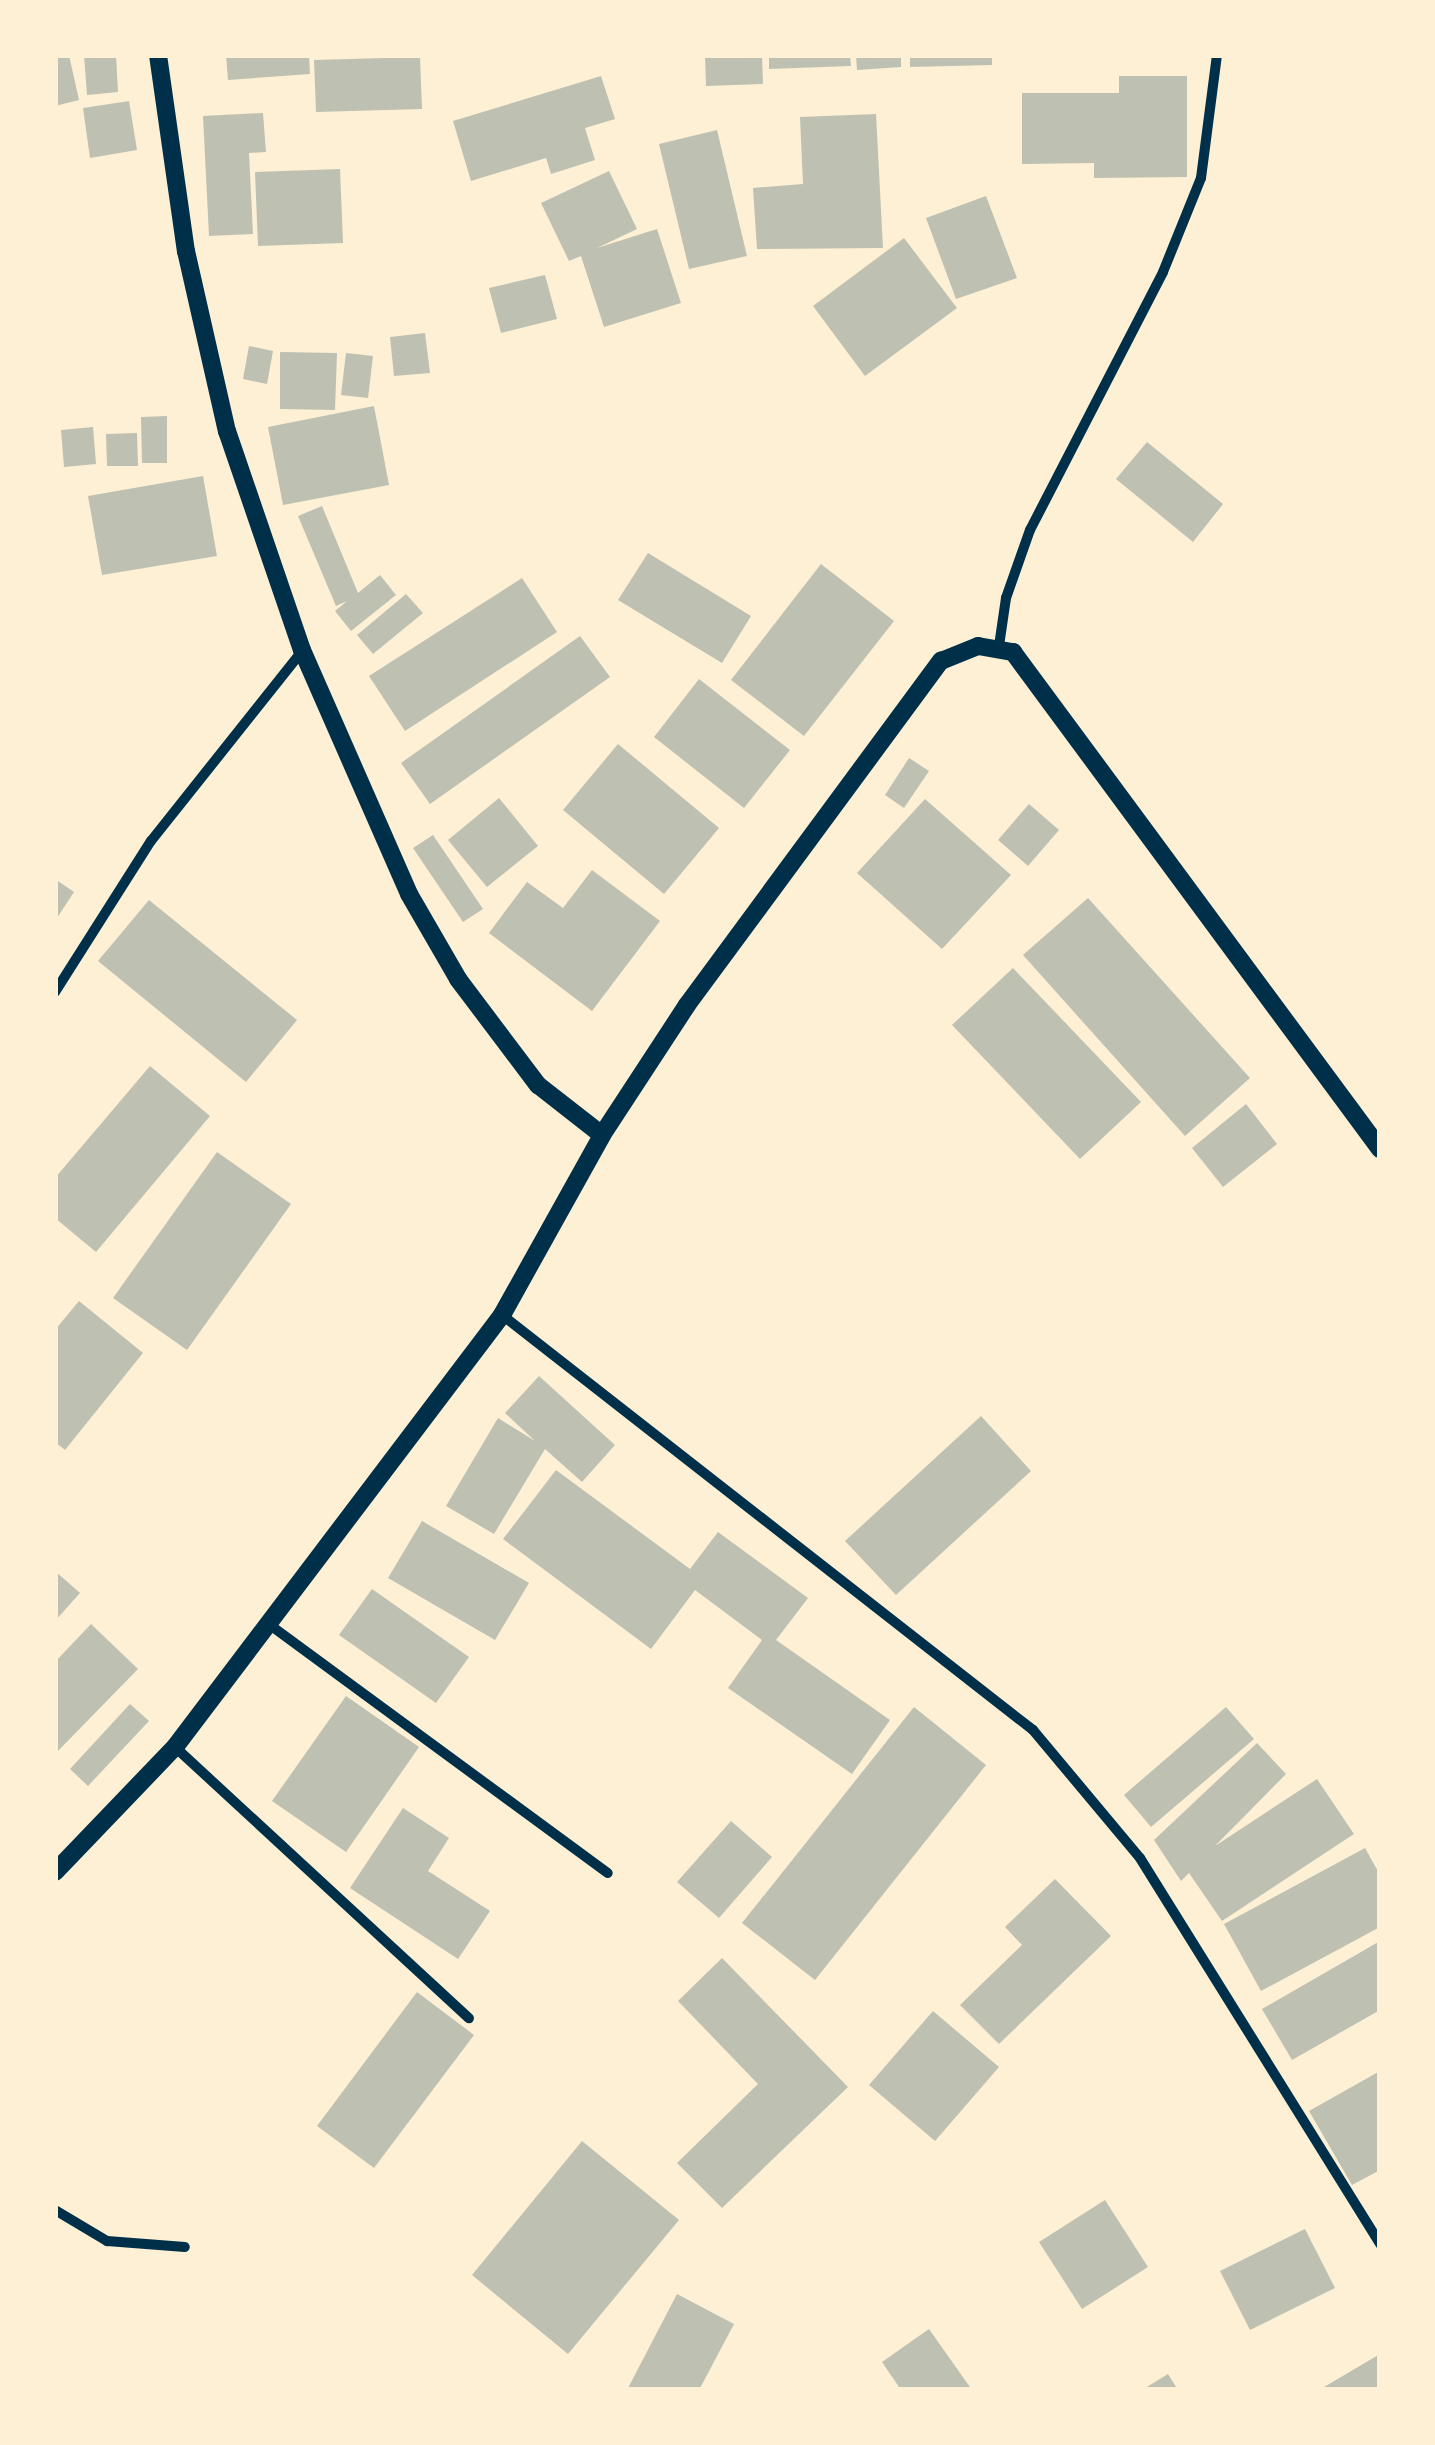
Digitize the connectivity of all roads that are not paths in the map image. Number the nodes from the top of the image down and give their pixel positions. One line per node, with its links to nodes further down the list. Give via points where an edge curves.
1 (158, 55): 4 (street, via 186,251 227,431)
2 (1216, 55): 3 (street, via 1201,178 1163,272 1030,530 1006,598)
3 (999, 646): 6 (street, via 941,661 686,1005); 7 (street, via 1024,665)
4 (302, 650): 5 (street, via 150,841); 6 (street, via 409,894 458,978 538,1085)
5 (55, 992)
6 (602, 1135): 8 (street)
7 (1380, 1149)
8 (502, 1315): 9 (street); 15 (street, via 1033,1730 1140,1858)
9 (270, 1625): 10 (street); 12 (street)
10 (176, 1747): 11 (street); 13 (street)
11 (55, 1872)
12 (608, 1873)
13 (470, 2018)
14 (55, 2210): 16 (street, via 106,2241)
15 (1380, 2244)
16 (185, 2247)

